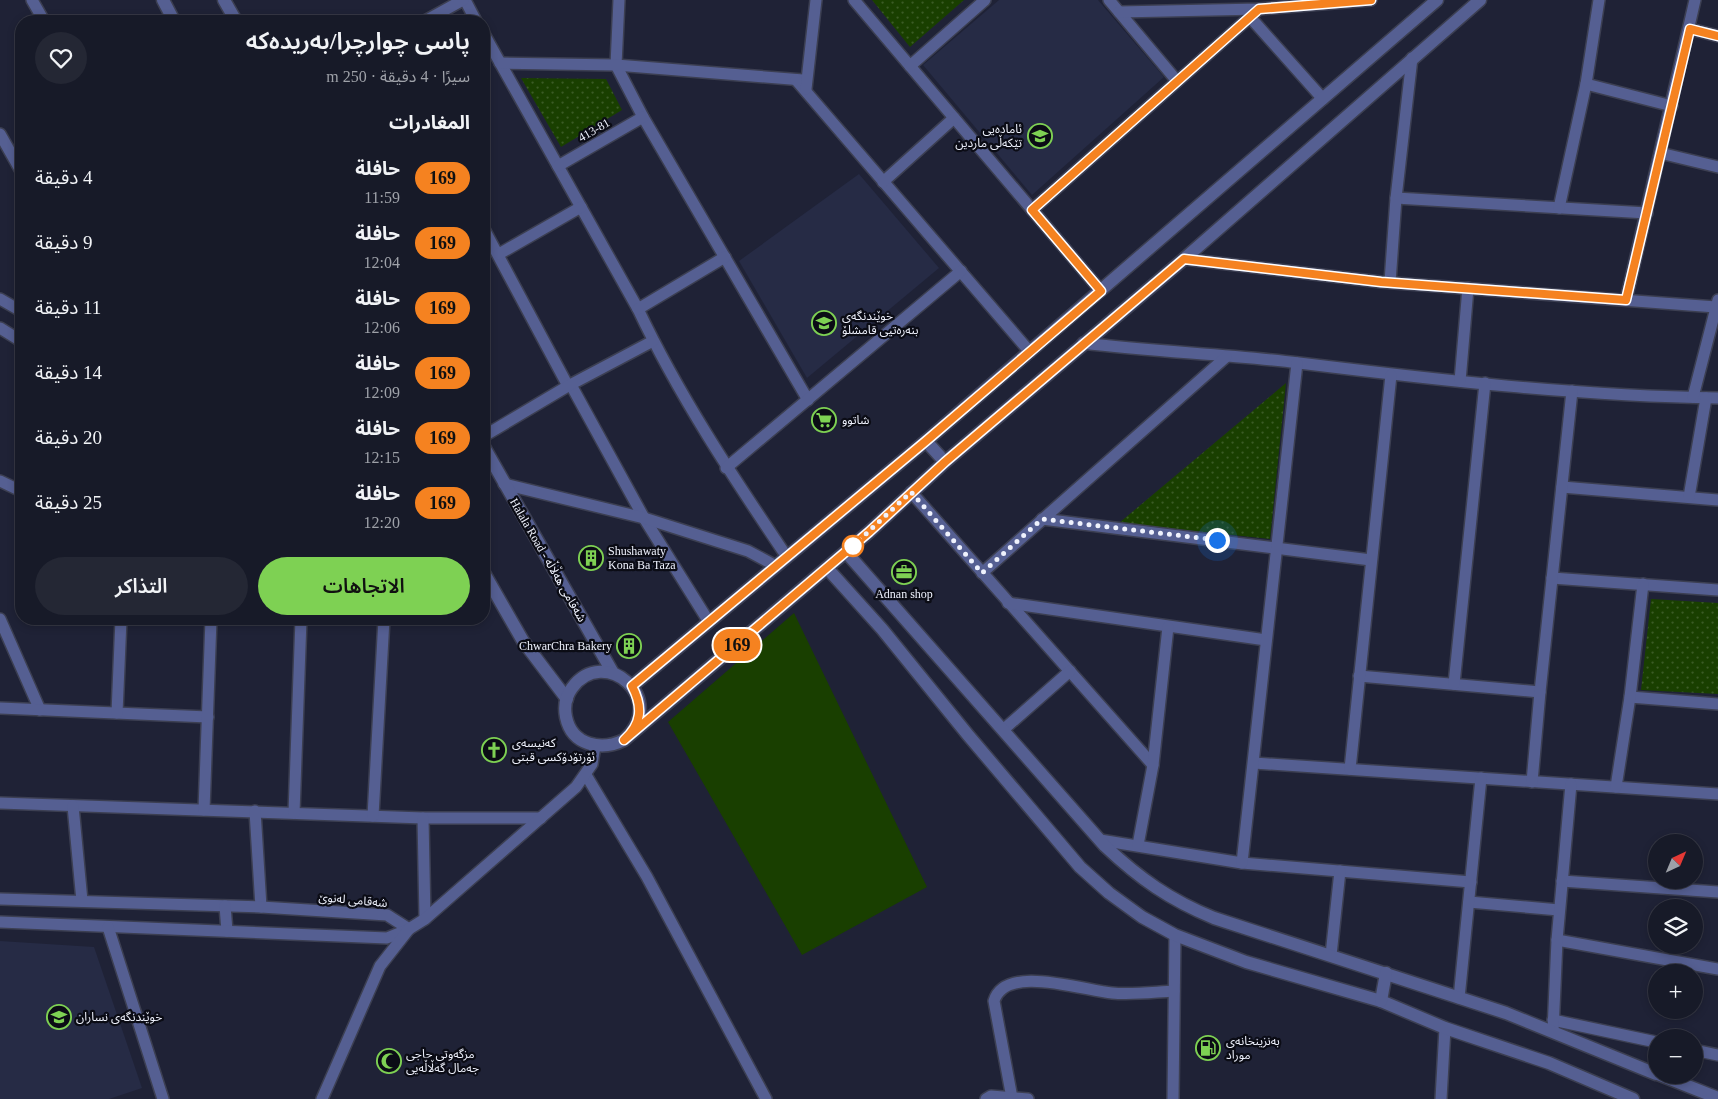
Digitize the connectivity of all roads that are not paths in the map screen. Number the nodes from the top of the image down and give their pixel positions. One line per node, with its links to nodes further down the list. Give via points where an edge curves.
1 (32, 0): 17 (street)
2 (163, 0): 18 (street)
3 (224, 0): 19 (street)
4 (464, 0): 20 (street); 21 (street)
5 (619, 0): 28 (street)
6 (816, 0): 31 (street)
7 (854, 0): 29 (street)
8 (985, 0): 29 (street)
9 (1109, 0): 16 (street)
10 (1371, 0): 15 (street)
11 (1437, 0): 33 (street)
12 (1480, 0): 26 (street)
13 (1599, 0): 32 (street)
14 (1695, 0): 23 (street)
15 (1259, 9): 16 (street); 22 (street)
16 (1119, 12): 30 (street)
17 (41, 15)
18 (171, 15)
19 (233, 15)
20 (436, 15)
21 (473, 15)
22 (1250, 17): 30 (street); 33 (street)
23 (1690, 29): 24 (street); 34 (street)
24 (1718, 36)
25 (490, 45): 27 (street)
26 (1412, 58): 43 (street); 51 (street)
27 (500, 63): 28 (street); 40 (street)
28 (616, 65): 31 (street); 35 (street)
29 (910, 66): 36 (street)
30 (1178, 81): 46 (street)
31 (803, 84): 42 (street)
32 (1586, 84): 34 (street); 45 (street)
33 (1323, 99): 55 (street)
34 (1672, 106): 38 (street)
35 (644, 117): 40 (street, 413-81); 50 (street)
36 (954, 118): 42 (street); 46 (street)
37 (0, 134): 39 (street)
38 (1660, 153): 41 (street); 47 (street)
39 (15, 160)
40 (558, 166): 44 (street)
41 (1718, 168)
42 (883, 182): 52 (street)
43 (1396, 198): 45 (street); 53 (street)
44 (580, 207): 49 (street); 60 (street)
45 (1559, 208): 47 (street)
46 (1032, 210): 55 (street)
47 (1646, 213): 57 (street)
48 (490, 239): 49 (street)
49 (499, 254): 71 (street)
50 (724, 257): 60 (street); 75 (street)
51 (1184, 259): 53 (street); 64 (street)
52 (961, 271): 65 (street); 75 (street)
53 (1390, 282): 54 (street)
54 (1468, 288): 57 (street); 69 (street)
55 (1101, 291): 65 (street)
56 (0, 299): 59 (street)
57 (1626, 300): 58 (street)
58 (1717, 303): 73 (street)
59 (15, 308)
60 (638, 309): 63 (street)
61 (0, 328): 62 (street)
62 (15, 337)
63 (653, 342): 71 (street); 80 (street)
64 (1084, 343): 66 (street); 79 (street)
65 (1030, 352): 77 (street)
66 (1226, 357): 67 (street); 89 (street)
67 (1297, 363): 68 (street); 90 (street)
68 (1391, 375): 69 (street); 93 (street)
69 (1460, 381): 70 (street)
70 (1485, 384): 72 (street); 113 (street)
71 (569, 385): 76 (street); 88 (street)
72 (1572, 391): 73 (street); 83 (street)
73 (1692, 397): 74 (street)
74 (1712, 398): 86 (street)
75 (808, 400): 80 (street)
76 (490, 432)
77 (926, 441): 79 (street); 92 (street)
78 (490, 458): 82 (street, Halala Road - شەقامی هەڵاڵە)
79 (945, 462): 85 (street)
80 (726, 468): 92 (street)
81 (0, 481): 84 (street)
82 (504, 484): 88 (street); 111 (street, Halala Road - شەقامی هەڵاڵە)
83 (1562, 486): 86 (street); 97 (street)
84 (15, 487)
85 (911, 492): 91 (street); 96 (street)
86 (1690, 497): 87 (street)
87 (1718, 500)
88 (644, 518): 94 (street, via 748,551); 103 (street)
89 (1042, 519): 90 (street); 96 (street)
90 (1275, 547): 93 (street); 109 (street)
91 (846, 552): 95 (street); 123 (street)
92 (787, 557): 94 (street)
93 (1371, 560): 112 (street)
94 (776, 566): 103 (street)
95 (827, 568): 124 (street); 161 (street, via 1080,866 1136,913)
96 (982, 573): 101 (street)
97 (1552, 578): 98 (street); 115 (street)
98 (1643, 584): 100 (street); 116 (street)
99 (490, 585): 117 (street, via 523,641)
100 (1718, 590)
101 (1008, 603): 108 (street); 110 (street)
102 (0, 619): 120 (street)
103 (709, 622): 114 (street)
104 (121, 625): 121 (street)
105 (212, 625): 122 (street)
106 (300, 625): 139 (street)
107 (384, 625): 140 (street)
108 (1168, 627): 109 (street); 127 (street)
109 (1266, 640): 126 (street)
110 (1070, 672): 123 (street); 127 (street)
111 (613, 673): 114 (street); 117 (street, via 584,676 576,682)
112 (1359, 676): 113 (street); 128 (street)
113 (1454, 684): 115 (street)
114 (632, 686): 124 (street, via 638,698 640,715 632,734)
115 (1540, 692): 131 (street)
116 (1630, 697): 118 (street); 133 (street)
117 (566, 699): 125 (street, via 571,729 582,740)
118 (1718, 704)
119 (0, 708): 120 (street)
120 (40, 710): 121 (street)
121 (117, 713): 122 (street)
122 (208, 717): 137 (street)
123 (1003, 730): 143 (street)
124 (624, 740): 125 (street, via 606,747)
125 (596, 746): 129 (street)
126 (1254, 763): 128 (street); 145 (street)
127 (1153, 765): 144 (street)
128 (1350, 769): 130 (street)
129 (586, 775): 142 (street); 180 (street, via 648,876)
130 (1481, 778): 131 (street); 147 (street)
131 (1532, 782): 132 (street)
132 (1570, 784): 133 (street); 148 (street)
133 (1616, 787): 134 (street)
134 (1718, 794)
135 (0, 803): 136 (street)
136 (73, 806): 137 (street); 151 (street)
137 (204, 810): 138 (street)
138 (256, 811): 139 (street); 154 (street)
139 (294, 813): 140 (street)
140 (373, 816): 141 (street)
141 (423, 818): 142 (street); 156 (street)
142 (541, 818): 156 (street)
143 (1100, 840): 144 (street); 163 (street, via 1134,873 1184,905 1214,918)
144 (1138, 845): 145 (street)
145 (1242, 863): 146 (street)
146 (1340, 871): 147 (street); 163 (street)
147 (1471, 882): 152 (street)
148 (1562, 882): 149 (street); 155 (street)
149 (1718, 892)
150 (0, 899): 151 (street, شەقامی لەنوێ)
151 (82, 901): 153 (street, شەقامی لەنوێ)
152 (1469, 902): 155 (street); 167 (street)
153 (225, 906): 154 (street, شەقامی لەنوێ); 160 (street)
154 (261, 907): 159 (street, شەقامی لەنوێ, via 387,915)
155 (1559, 910): 162 (street)
156 (425, 919): 159 (street)
157 (0, 922): 158 (street)
158 (108, 927): 160 (street); 178 (street)
159 (409, 929): 160 (street, via 387,938); 179 (street, via 380,966)
160 (226, 932)
161 (1175, 935): 166 (street); 168 (street, via 1246,962)
162 (1557, 940): 164 (street); 169 (street)
163 (1331, 955): 165 (street)
164 (1718, 969)
165 (1386, 973): 167 (street); 168 (street)
166 (1174, 991): 176 (street, via 1115,994 1041,981 1023,981 1004,987 994,1001); 183 (street)
167 (1459, 998): 169 (street)
168 (1381, 1001): 170 (street)
169 (1553, 1026): 171 (street); 174 (street)
170 (1445, 1028): 184 (street); 185 (street, via 1549,1063)
171 (1648, 1041)
172 (1703, 1052): 173 (street)
173 (1718, 1055)
174 (1648, 1069)
175 (1683, 1084): 177 (street)
176 (1012, 1098): 181 (street, via 991,1096); 182 (street)
177 (1718, 1098)
178 (163, 1099)
179 (322, 1099)
180 (766, 1099)
181 (986, 1099)
182 (1028, 1099)
183 (1172, 1099)
184 (1441, 1099)
185 (1633, 1099)

